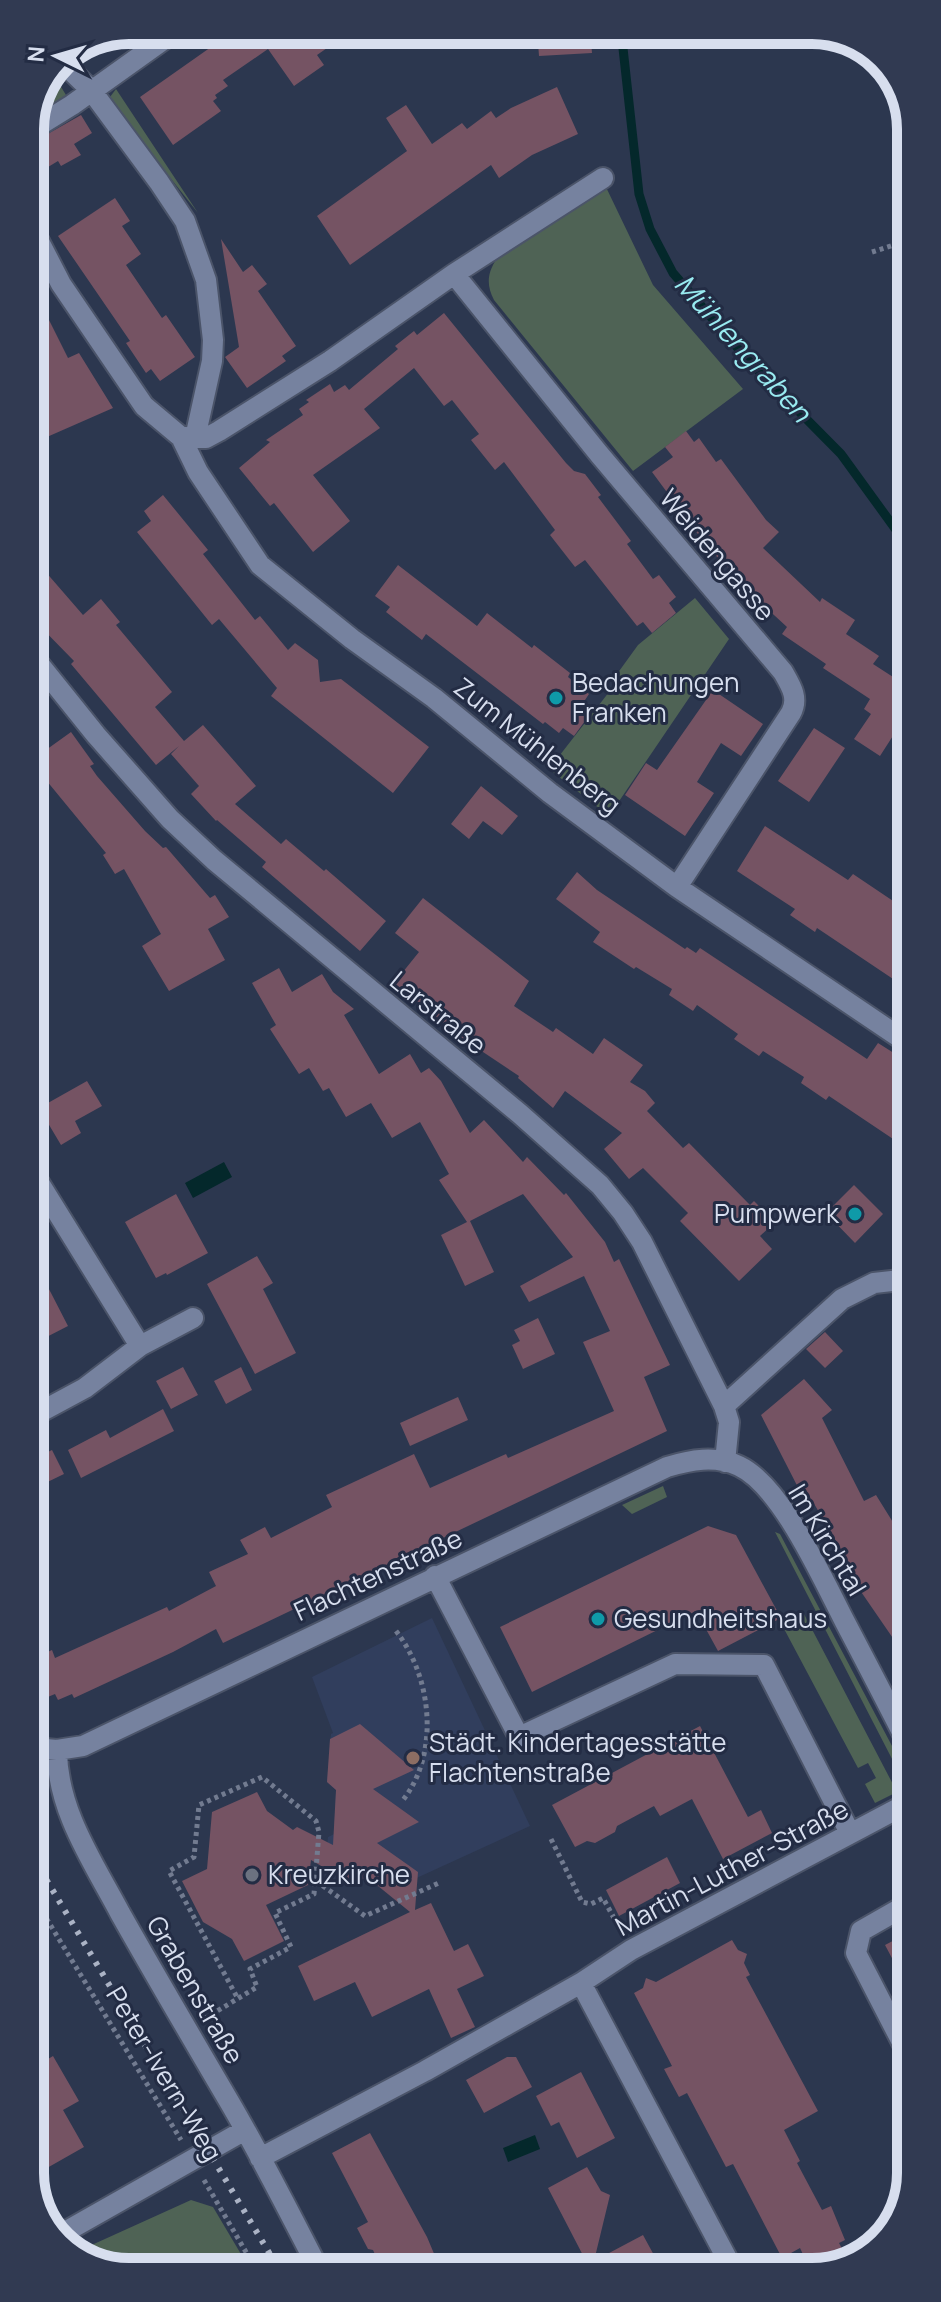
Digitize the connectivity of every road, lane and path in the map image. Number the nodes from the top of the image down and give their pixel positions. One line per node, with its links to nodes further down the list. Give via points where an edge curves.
1 (157, 44): 2 (street)
2 (96, 87)
3 (82, 96): 5 (street)
4 (95, 96): 11 (street, via 185,221 206,280 212,361)
5 (44, 121)
6 (603, 178): 10 (street)
7 (897, 244): 9 (path)
8 (44, 251): 11 (street, Zum Mühlenberg, via 144,406)
9 (872, 252)
10 (454, 274): 11 (street, via 219,431); 13 (street, Weidengasse, via 793,690 791,713)
11 (188, 438): 13 (street, Zum Mühlenberg, via 198,472 260,565)
12 (44, 670): 19 (street, Larstraße, via 170,819 214,860 600,1185 642,1242)
13 (677, 887): 14 (street, Zum Mühlenberg)
14 (897, 1036)
15 (44, 1191): 18 (street)
16 (897, 1280): 19 (street, via 874,1283 842,1299)
17 (193, 1318): 18 (street)
18 (140, 1346): 20 (street, via 85,1388)
19 (724, 1406): 21 (street, Larstraße, via 729,1432)
20 (44, 1410)
21 (725, 1462): 22 (street, Flachtenstraße, via 690,1460 667,1467); 24 (street, Im Kirchtal, via 756,1477 782,1509)
22 (435, 1576): 26 (street, Flachtenstraße, via 83,1746); 29 (street, via 519,1737 675,1664 764,1665)
23 (396, 1631): 27 (path, via 417,1671 426,1716 425,1756)
24 (897, 1723)
25 (44, 1749): 26 (street)
26 (57, 1750): 38 (street, Grabenstraße, via 63,1797 82,1843)
27 (403, 1800)
28 (897, 1809): 29 (street, Martin-Luther-Straße)
29 (850, 1833): 35 (street, Martin-Luther-Straße)
30 (551, 1839): 35 (path, via 582,1902 603,1898)
31 (316, 1881): 32 (path, via 365,1916); 37 (path, via 314,1894 275,1913 291,1947 250,1969 257,1987); 37 (path, via 316,1821 262,1777 199,1805 194,1857 169,1871)
32 (441, 1882)
33 (897, 1910): 39 (street, via 861,1931 856,1953)
34 (44, 1914): 42 (path, Peter-Ivern-Weg)
35 (631, 1950): 36 (street, Martin-Luther-Straße)
36 (581, 1983): 41 (street, Martin-Luther-Straße); 46 (street)
37 (238, 1999): 38 (path)
38 (186, 2030): 40 (street, Grabenstraße)
39 (897, 2033)
40 (245, 2130): 41 (street, Grabenstraße); 42 (street)
41 (260, 2158): 45 (street, Grabenstraße)
42 (194, 2160): 43 (street); 44 (path, Peter-Ivern-Weg)
43 (67, 2231)
44 (250, 2258)
45 (313, 2258)
46 (727, 2258)

